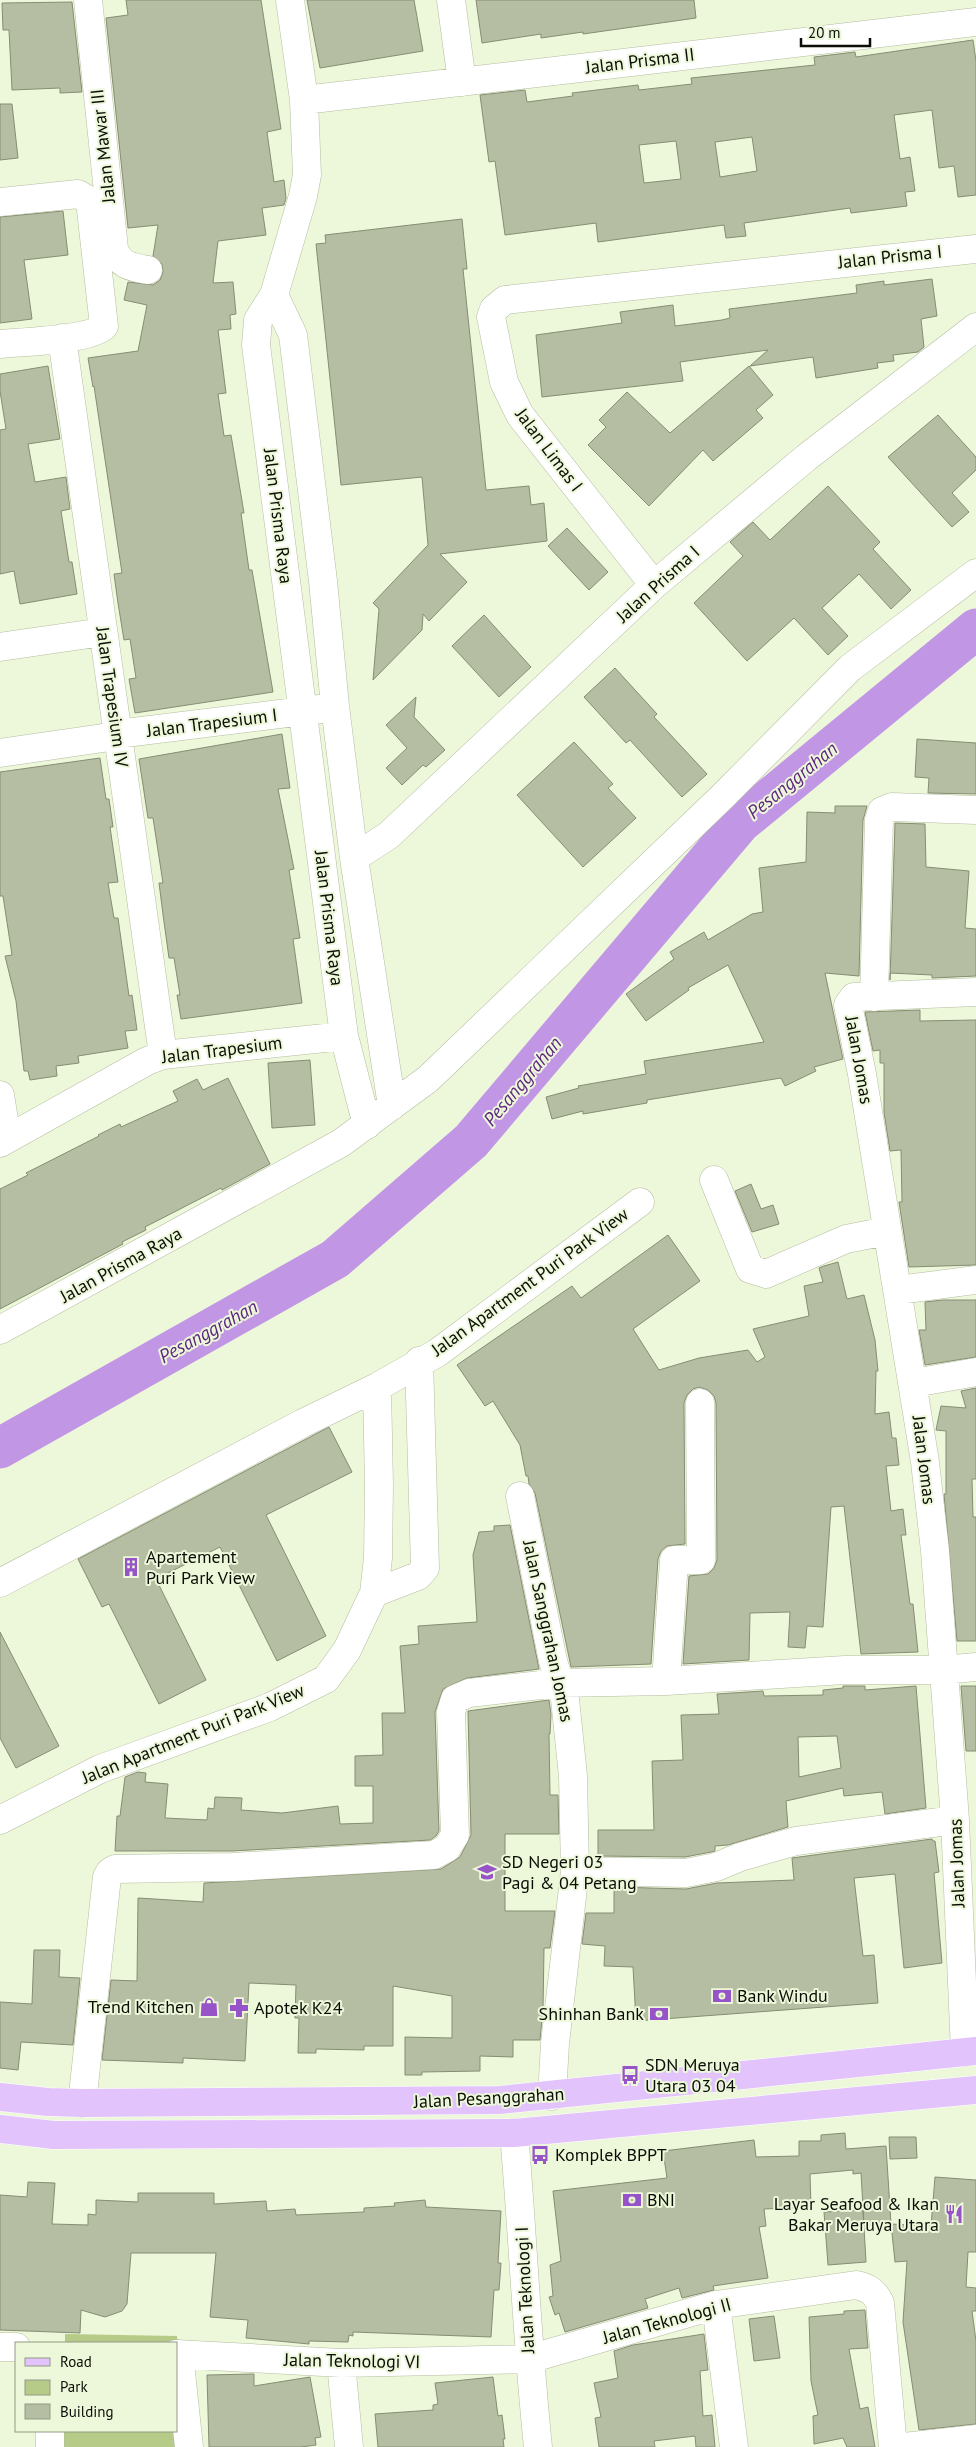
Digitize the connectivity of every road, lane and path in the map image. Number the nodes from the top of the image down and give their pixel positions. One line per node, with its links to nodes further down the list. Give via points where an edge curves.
1 (88, 0): 9 (street, Jalan Mawar III, via 114,250 117,259 127,266)
2 (290, 0): 6 (street, Jalan Prisma Raya)
3 (451, 0): 5 (street)
4 (976, 22): 5 (street, Jalan Prisma II)
5 (462, 82): 6 (street, Jalan Prisma II)
6 (304, 100): 10 (street, Jalan Prisma Raya, via 307,175)
7 (0, 202): 13 (street, Jalan Mawar III, via 78,194 90,201 104,326 99,331)
8 (976, 249): 11 (street, Jalan Prisma I)
9 (148, 270)
10 (274, 295): 19 (street, Jalan Prisma Raya, via 293,335); 20 (street, Jalan Prisma Raya, via 258,320 256,345)
11 (506, 300): 16 (street, Jalan Limas I, via 494,308 491,317 498,361 512,401)
12 (976, 327): 16 (street, Jalan Prisma I, via 807,457)
13 (62, 338): 14 (street); 17 (street, Jalan Trapesium IV)
14 (0, 344)
15 (976, 573): 30 (street, via 850,668 722,797 428,1079)
16 (654, 585): 24 (street, Jalan Prisma I, via 389,835)
17 (103, 632): 18 (street); 21 (street, Jalan Trapesium IV)
18 (0, 647)
19 (335, 706): 20 (street, Jalan Trapesium I); 24 (street, Jalan Prisma Raya)
20 (303, 712): 21 (street, Jalan Trapesium I); 27 (street, Jalan Prisma Raya)
21 (117, 734): 22 (street, Jalan Trapesium I); 28 (street, Jalan Trapesium IV)
22 (0, 753)
23 (976, 810): 26 (street, via 892,807 882,811 879,820)
24 (354, 858): 30 (street, Jalan Prisma Raya)
25 (976, 992): 26 (street, Jalan Jomas)
26 (874, 996): 35 (street, Jalan Jomas, via 854,997 848,1005)
27 (344, 1036): 28 (street, Jalan Trapesium); 31 (street, Jalan Prisma Raya)
28 (164, 1055): 32 (street, Jalan Trapesium, via 147,1061)
29 (0, 1095): 32 (street)
30 (392, 1106): 31 (street)
31 (367, 1125): 38 (street, Jalan Prisma Raya, via 341,1143)
32 (3, 1141)
33 (714, 1180): 35 (street, via 750,1269 756,1272 766,1274 846,1239)
34 (640, 1202): 39 (street, Jalan Apartment Puri Park View, via 437,1352)
35 (887, 1231): 37 (street, Jalan Jomas)
36 (976, 1280): 37 (street)
37 (898, 1290): 41 (street, Jalan Jomas)
38 (0, 1330)
39 (419, 1361): 42 (street, Jalan Apartment Puri Park View); 46 (street, Jalan Apartment Puri Park View, via 425,1568 418,1576)
40 (976, 1372): 41 (street)
41 (914, 1383): 48 (street, Jalan Jomas, via 935,1551)
42 (377, 1387): 45 (street, Jalan Apartment Puri Park View); 46 (street, Jalan Apartment Puri Park View, via 378,1558)
43 (700, 1403): 49 (street, via 701,1560 674,1560)
44 (520, 1496): 50 (street, Jalan Sanggrahan Jomas)
45 (0, 1583)
46 (374, 1594): 51 (street, Jalan Apartment Puri Park View, via 347,1650 326,1679 270,1707 100,1769)
47 (976, 1667): 48 (street)
48 (943, 1670): 49 (street, via 845,1670); 52 (street, Jalan Jomas)
49 (666, 1681): 50 (street)
50 (559, 1683): 54 (street, Jalan Sanggrahan Jomas, via 567,1709 573,1776); 61 (street, via 469,1693 455,1699 451,1724 455,1835 447,1848 434,1856 233,1868 115,1869 110,1872)
51 (0, 1820)
52 (955, 1820): 53 (street, Jalan Jomas); 54 (street, via 796,1841 686,1873)
53 (966, 1863): 55 (street, Jalan Jomas)
54 (575, 1871): 57 (street, Jalan Sanggrahan Jomas)
55 (970, 2051): 57 (main road, Jalan Pesanggrahan)
56 (976, 2090): 63 (main road, Jalan Pesanggrahan)
57 (552, 2096): 60 (main road, Jalan Pesanggrahan, via 468,2101)
58 (0, 2097): 61 (main road, Jalan Pesanggrahan)
59 (193, 2102): 60 (main road, Jalan Pesanggrahan); 61 (main road, Jalan Pesanggrahan); 64 (main road)
60 (224, 2102): 65 (main road)
61 (82, 2103)
62 (0, 2129): 64 (main road, Jalan Pesanggrahan, via 54,2135)
63 (514, 2132): 65 (main road, Jalan Pesanggrahan); 70 (street, Jalan Teknologi I)
64 (191, 2134): 65 (main road, Jalan Pesanggrahan)
65 (224, 2135)
66 (716, 2306): 70 (street, Jalan Teknologi II); 78 (street); 79 (street, Jalan Teknologi II, via 856,2286 876,2294 880,2304)
67 (0, 2346): 68 (street)
68 (15, 2347)
69 (178, 2354): 71 (street, Jalan Teknologi VI); 75 (street)
70 (529, 2359): 71 (street, Jalan Teknologi VI); 77 (street, Jalan Teknologi I)
71 (341, 2363): 76 (street)
72 (50, 2432): 74 (street)
73 (976, 2439): 80 (street)
74 (50, 2447)
75 (189, 2447)
76 (349, 2447)
77 (538, 2447)
78 (734, 2447)
79 (893, 2447)
80 (904, 2447)

